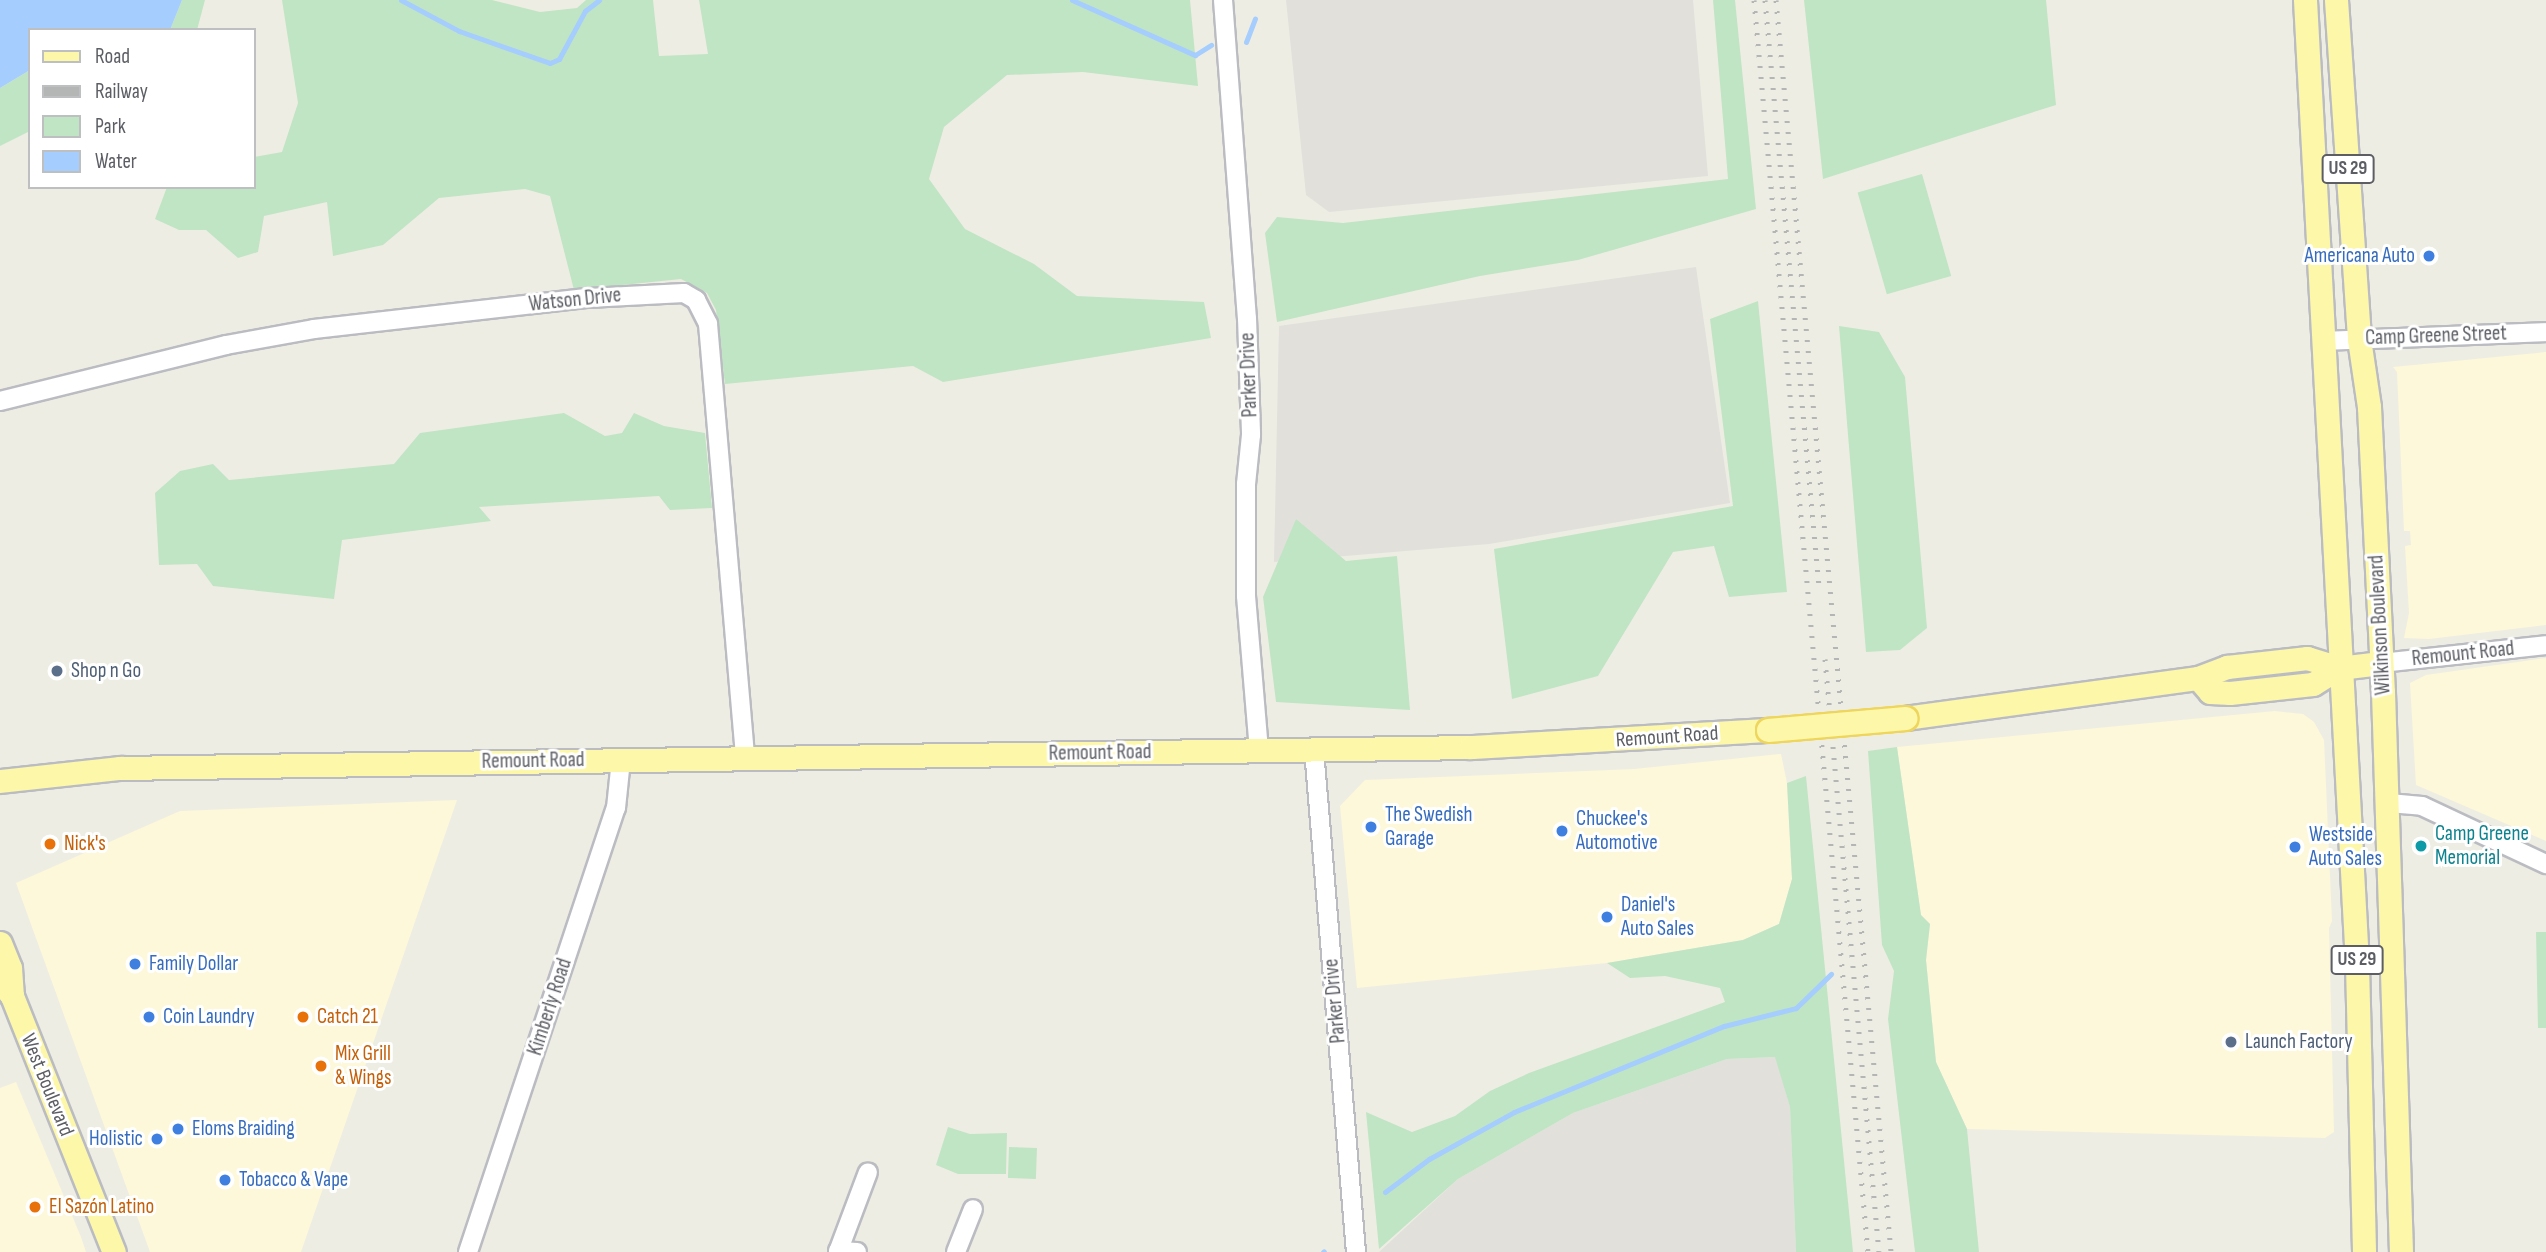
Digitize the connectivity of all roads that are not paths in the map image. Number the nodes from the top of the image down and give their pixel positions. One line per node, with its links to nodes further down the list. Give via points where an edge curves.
1 (1223, 0): 11 (street, Parker Drive, via 1247,318 1251,435 1245,484 1245,596)
2 (2305, 0): 6 (main road, Wilkinson Boulevard / US 29)
3 (2336, 0): 5 (main road, Wilkinson Boulevard / US 29)
4 (2546, 332): 5 (street, Camp Greene Street)
5 (2359, 339): 6 (street, Camp Greene Street); 9 (main road, Wilkinson Boulevard / US 29, via 2369,407)
6 (2325, 341): 10 (main road, Wilkinson Boulevard / US 29)
7 (0, 401): 13 (street, Watson Drive, via 226,345 314,329 588,298 684,293 696,300 708,324)
8 (2546, 645): 9 (street, Remount Road)
9 (2381, 663): 10 (main road, Remount Road); 16 (main road, Wilkinson Boulevard / US 29)
10 (2339, 668): 12 (main road, Remount Road, bridge, via 2303,658 2227,667 2198,678 1905,718 1768,730 1497,746); 28 (main road, Wilkinson Boulevard / US 29, via 2357,964)
11 (1259, 750): 12 (main road, Remount Road); 13 (main road, Remount Road)
12 (1314, 750): 27 (street, Parker Drive)
13 (745, 758): 14 (main road, Remount Road)
14 (621, 760): 15 (main road, Remount Road, via 93,769); 24 (street, Kimberly Road, via 616,808)
15 (0, 781)
16 (2389, 803): 17 (street, via 2422,806); 29 (main road, Wilkinson Boulevard / US 29)
17 (2546, 864)
18 (0, 943): 19 (main road, West Boulevard, via 10,968)
19 (6, 989): 23 (main road, West Boulevard)
20 (868, 1172): 22 (street)
21 (973, 1209): 26 (street)
22 (838, 1251): 25 (street)
23 (114, 1252)
24 (468, 1252)
25 (857, 1252)
26 (956, 1252)
27 (1356, 1252)
28 (2364, 1252)
29 (2400, 1252)

